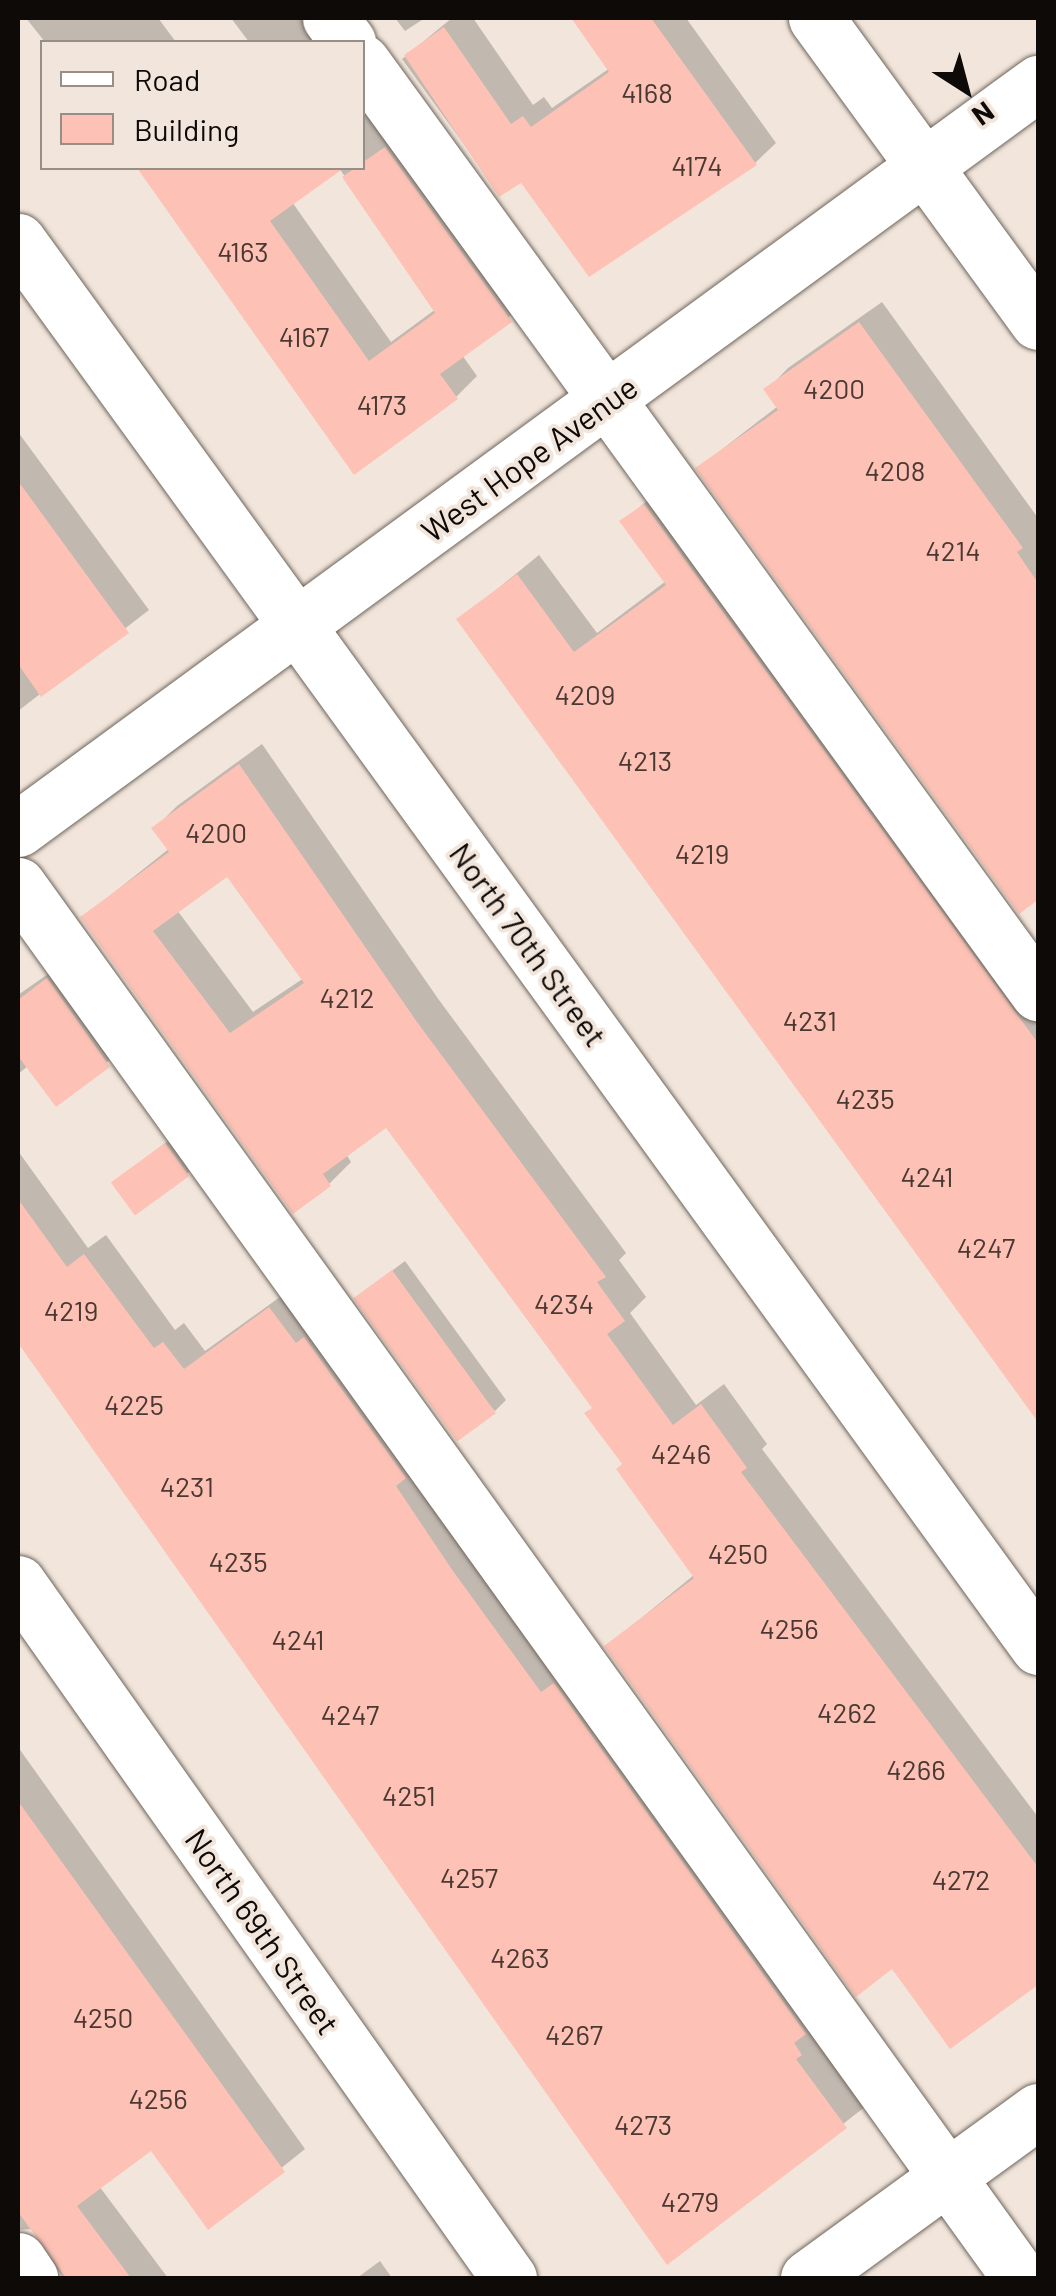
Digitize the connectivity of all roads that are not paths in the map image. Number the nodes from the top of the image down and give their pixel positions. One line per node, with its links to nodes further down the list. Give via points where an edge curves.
1 (330, 18): 3 (street)
2 (816, 18): 6 (street)
3 (346, 40)
4 (365, 66): 9 (street)
5 (1038, 83): 6 (street, West Hope Avenue)
6 (925, 166): 8 (street); 9 (street, West Hope Avenue)
7 (18, 241): 10 (street, North 70th Street)
8 (1038, 322)
9 (608, 400): 10 (street, West Hope Avenue); 13 (street)
10 (298, 626): 11 (street, West Hope Avenue); 15 (street, North 70th Street)
11 (18, 830)
12 (18, 885): 17 (street)
13 (1038, 993)
14 (18, 1583): 20 (street, North 69th Street)
15 (1038, 1647)
16 (1038, 2111): 17 (street)
17 (949, 2176): 21 (street); 22 (street)
18 (18, 2260): 19 (street)
19 (30, 2278)
20 (508, 2278)
21 (808, 2278)
22 (1020, 2278)

